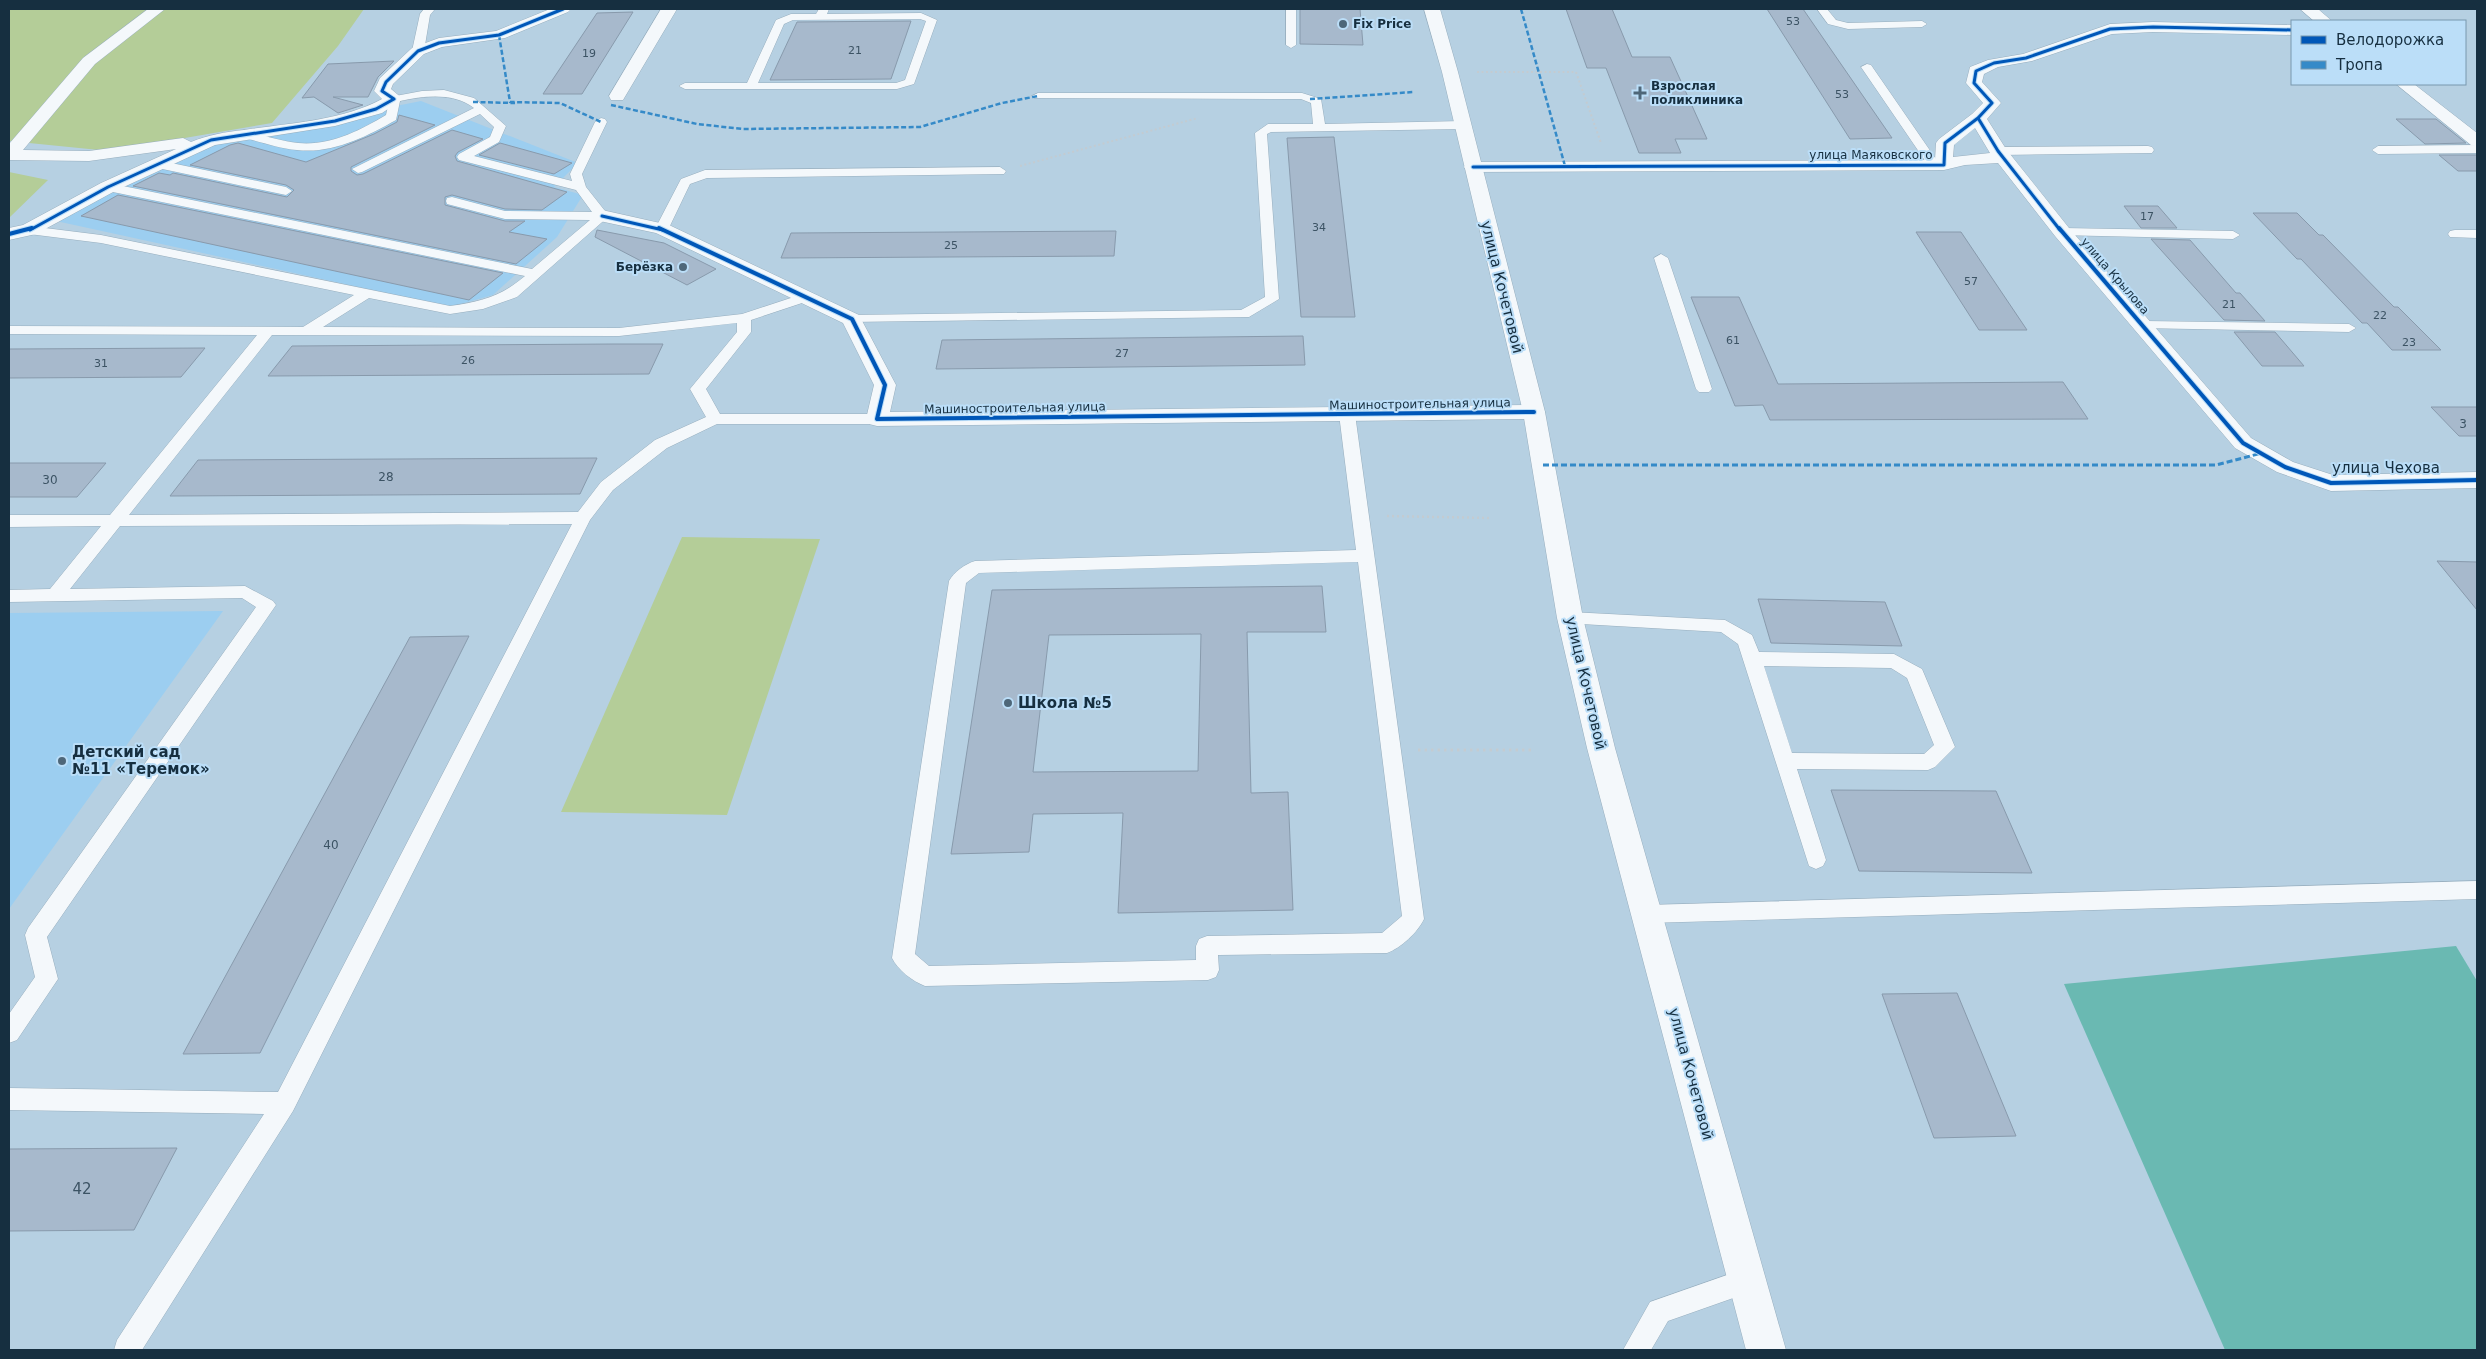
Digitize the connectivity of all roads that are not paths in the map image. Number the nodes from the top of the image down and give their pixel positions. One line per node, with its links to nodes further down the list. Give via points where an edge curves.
1 (157, 9): 33 (street, via 89,62)
2 (430, 9): 14 (lane, via 425,14)
3 (563, 9): 14 (street, via 499,35 439,43)
4 (669, 9): 19 (street)
5 (1291, 9): 13 (lane)
6 (1432, 9): 25 (street, улица Кочетовой)
7 (1822, 9): 11 (lane, via 1832,22 1848,26)
8 (2308, 9): 10 (street)
9 (822, 13): 18 (lane, via 791,17 780,22); 18 (lane, via 921,16 932,20 910,82 897,86)
10 (2323, 20)
11 (1922, 24)
12 (2291, 30): 23 (street, улица Маяковского, via 2110,29 2026,58 1976,71 1974,83 1992,103)
13 (1291, 45)
14 (418, 51): 21 (street, via 386,82 382,91)
15 (1867, 67): 36 (lane)
16 (2405, 85): 28 (street)
17 (685, 86): 18 (lane)
18 (751, 86)
19 (617, 96)
20 (1038, 96): 26 (lane, via 1302,96 1317,100)
21 (394, 99): 22 (lane, via 414,94 452,95 469,98); 27 (street, via 376,109 335,121)
22 (481, 109): 38 (lane); 41 (lane, via 500,126 495,139 463,157)
23 (1978, 118): 32 (street, улица Крылова); 36 (street, улица Маяковского, via 1945,143)
24 (601, 122): 41 (lane, via 576,174)
25 (1463, 125): 26 (lane); 37 (street, улица Кочетовой)
26 (1320, 127): 57 (lane, via 1268,128 1261,134 1272,299 1244,314)
27 (212, 140): 34 (street); 35 (street)
28 (2477, 141)
29 (2477, 149): 31 (lane)
30 (2148, 150): 32 (lane)
31 (2378, 150)
32 (2000, 154): 36 (street); 47 (street, улица Крылова)
33 (9, 155): 34 (street)
34 (89, 156): 40 (street, via 100,168)
35 (158, 164): 40 (street); 42 (lane)
36 (1939, 165): 37 (street, улица Маяковского)
37 (1473, 167): 64 (street, улица Кочетовой)
38 (358, 169)
39 (1000, 171): 45 (lane, via 706,174 685,182)
40 (108, 187): 46 (street); 53 (lane)
41 (580, 187): 44 (lane)
42 (286, 191)
43 (452, 201): 44 (lane, via 505,215)
44 (602, 216): 45 (street); 53 (lane)
45 (662, 228): 55 (street)
46 (29, 230): 48 (street); 54 (lane, via 101,239)
47 (2062, 232): 51 (lane); 58 (street, улица Крылова)
48 (9, 234)
49 (2455, 234): 50 (lane)
50 (2477, 234)
51 (2233, 235)
52 (1662, 258): 63 (lane)
53 (535, 274): 54 (lane, via 512,294 478,306 450,310)
54 (367, 293): 62 (lane)
55 (806, 297): 56 (lane); 57 (street)
56 (744, 318): 62 (lane, via 619,332); 66 (lane, via 744,332 698,389)
57 (852, 319): 67 (street, via 885,385)
58 (2144, 325): 59 (lane); 68 (street, улица Крылова)
59 (2349, 328)
60 (9, 330): 61 (lane)
61 (268, 331): 62 (lane); 71 (lane)
62 (306, 331)
63 (1704, 389)
64 (1534, 412): 65 (street, Машиностроительная улица); 76 (street, улица Кочетовой)
65 (1347, 414): 67 (street, Машиностроительная улица); 73 (lane)
66 (715, 418): 67 (lane); 70 (lane, via 661,444 607,486)
67 (877, 419)
68 (2243, 443): 69 (street, улица Чехова, via 2286,466 2331,483)
69 (2477, 480)
70 (583, 518): 71 (lane); 84 (lane)
71 (115, 520): 72 (lane); 74 (lane)
72 (9, 521)
73 (1366, 556): 73 (lane, via 1414,919 1387,943 1207,946 1208,970 924,976 903,958 958,581 975,567)
74 (55, 595): 75 (lane); 82 (lane, via 245,592 267,605 36,935 47,979)
75 (9, 596)
76 (1570, 618): 77 (lane, via 1726,626 1746,640); 81 (street, улица Кочетовой, via 1601,748)
77 (1752, 658): 78 (lane); 78 (lane, via 1894,661 1915,674 1944,747 1928,762)
78 (1785, 761): 79 (lane)
79 (1816, 860)
80 (2477, 890): 81 (lane)
81 (1647, 914): 85 (street, улица Кочетовой)
82 (9, 1034)
83 (9, 1099): 84 (lane)
84 (285, 1102): 86 (lane)
85 (1747, 1281): 87 (lane, via 1659,1311); 88 (street, улица Кочетовой)
86 (127, 1350)
87 (1636, 1350)
88 (1766, 1350)

